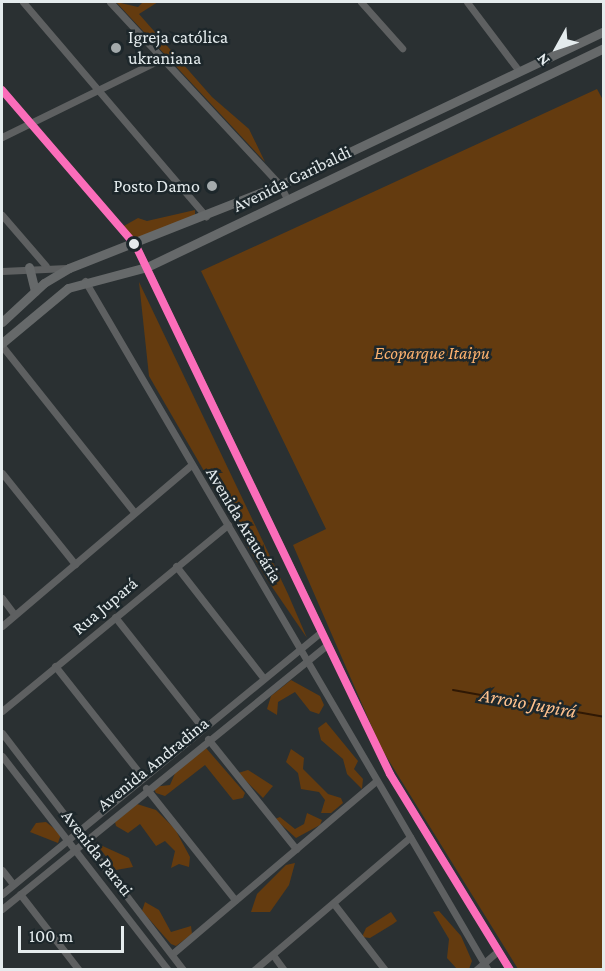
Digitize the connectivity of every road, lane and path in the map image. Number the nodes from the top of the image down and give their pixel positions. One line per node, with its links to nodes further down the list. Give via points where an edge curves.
1 (23, 2): 10 (street)
2 (110, 2): 8 (street)
3 (361, 2): 6 (street)
4 (467, 2): 9 (street)
5 (603, 31): 9 (main road, Avenida Garibaldi)
6 (402, 48)
7 (603, 48): 13 (main road, Avenida Garibaldi)
8 (161, 59): 10 (street); 16 (street)
9 (519, 71): 12 (main road, Avenida Garibaldi)
10 (96, 89): 14 (street); 19 (street)
11 (2, 90): 14 (street, Avenida Araucária)
12 (457, 102): 13 (main road); 16 (main road, Avenida Garibaldi)
13 (462, 115): 17 (main road, Avenida Garibaldi)
14 (29, 122): 15 (street); 20 (street, Avenida Araucária)
15 (2, 137)
16 (280, 185): 17 (street); 19 (main road, Avenida Garibaldi)
17 (287, 200): 24 (main road, Avenida Garibaldi)
18 (2, 215): 22 (street)
19 (206, 216): 20 (main road, Avenida Garibaldi)
20 (136, 246): 21 (main road, Avenida Garibaldi); 24 (street, Avenida Araucária)
21 (86, 262): 25 (main road, Avenida Garibaldi); 27 (main road)
22 (46, 266): 23 (street); 25 (street)
23 (28, 267): 26 (street); 28 (main road)
24 (147, 267): 27 (main road, Avenida Garibaldi); 41 (street, Avenida Araucária)
25 (69, 268): 28 (main road, Avenida Garibaldi)
26 (2, 271)
27 (85, 281): 30 (main road, Avenida Garibaldi, via 52,298); 31 (street, Avenida Araucária)
28 (35, 291): 29 (main road, Avenida Garibaldi)
29 (2, 322)
30 (2, 345): 33 (street)
31 (192, 465): 33 (street); 34 (street, Avenida Araucária)
32 (2, 472): 35 (street)
33 (134, 512): 35 (street)
34 (228, 525): 36 (street, Rua Jupará); 43 (street, Avenida Araucária)
35 (75, 564): 38 (street)
36 (176, 566): 39 (street, Rua Jupará); 46 (street)
37 (2, 598): 38 (street)
38 (15, 615): 40 (street)
39 (115, 617): 45 (street, Rua Jupará); 48 (street)
40 (2, 626)
41 (321, 632): 42 (street, Avenida Araucária); 43 (street, Avenida Andradina)
42 (327, 645): 44 (street, Avenida Andradina); 68 (street, Avenida Araucária, via 390,774)
43 (299, 648): 44 (street, Avenida Araucária); 46 (street, Avenida Andradina)
44 (306, 660): 50 (street, Avenida Andradina); 53 (street, Avenida Araucária)
45 (55, 666): 47 (street, Rua Jupará); 52 (street)
46 (262, 676): 48 (street, Avenida Andradina)
47 (2, 711)
48 (201, 727): 52 (street, Avenida Andradina)
49 (2, 733): 55 (street, Avenida Parati)
50 (208, 739): 54 (street, Avenida Andradina); 60 (street)
51 (2, 756): 57 (street, Avenida Parati)
52 (142, 776): 55 (street, Avenida Andradina)
53 (376, 782): 56 (street, Avenida Araucária); 60 (street)
54 (146, 788): 58 (street, Avenida Andradina); 65 (street)
55 (78, 831): 57 (street, Avenida Andradina); 58 (street, Avenida Parati)
56 (410, 837): 66 (street); 72 (street, Avenida Araucária)
57 (67, 839): 59 (street, Avenida Parati); 62 (street, Avenida Andradina)
58 (84, 840): 59 (street, Avenida Andradina); 69 (street, Avenida Parati)
59 (74, 848): 64 (street, Avenida Andradina); 74 (street, Avenida Parati)
60 (296, 849): 65 (street)
61 (2, 870): 62 (street)
62 (13, 884): 63 (street, Avenida Andradina)
63 (2, 894)
64 (20, 894): 67 (street, Avenida Andradina); 73 (street)
65 (235, 900): 69 (street)
66 (334, 904): 70 (street); 78 (street)
67 (2, 909)
68 (497, 952): 71 (street, Avenida Araucária); 72 (street)
69 (172, 954): 75 (street, Avenida Parati)
70 (273, 955): 76 (street); 77 (street)
71 (503, 961): 72 (street); 80 (street, Avenida Araucária)
72 (488, 967): 79 (street)
73 (79, 969)
74 (168, 969)
75 (183, 969)
76 (254, 969)
77 (284, 969)
78 (385, 969)
79 (476, 969)
80 (510, 969)

